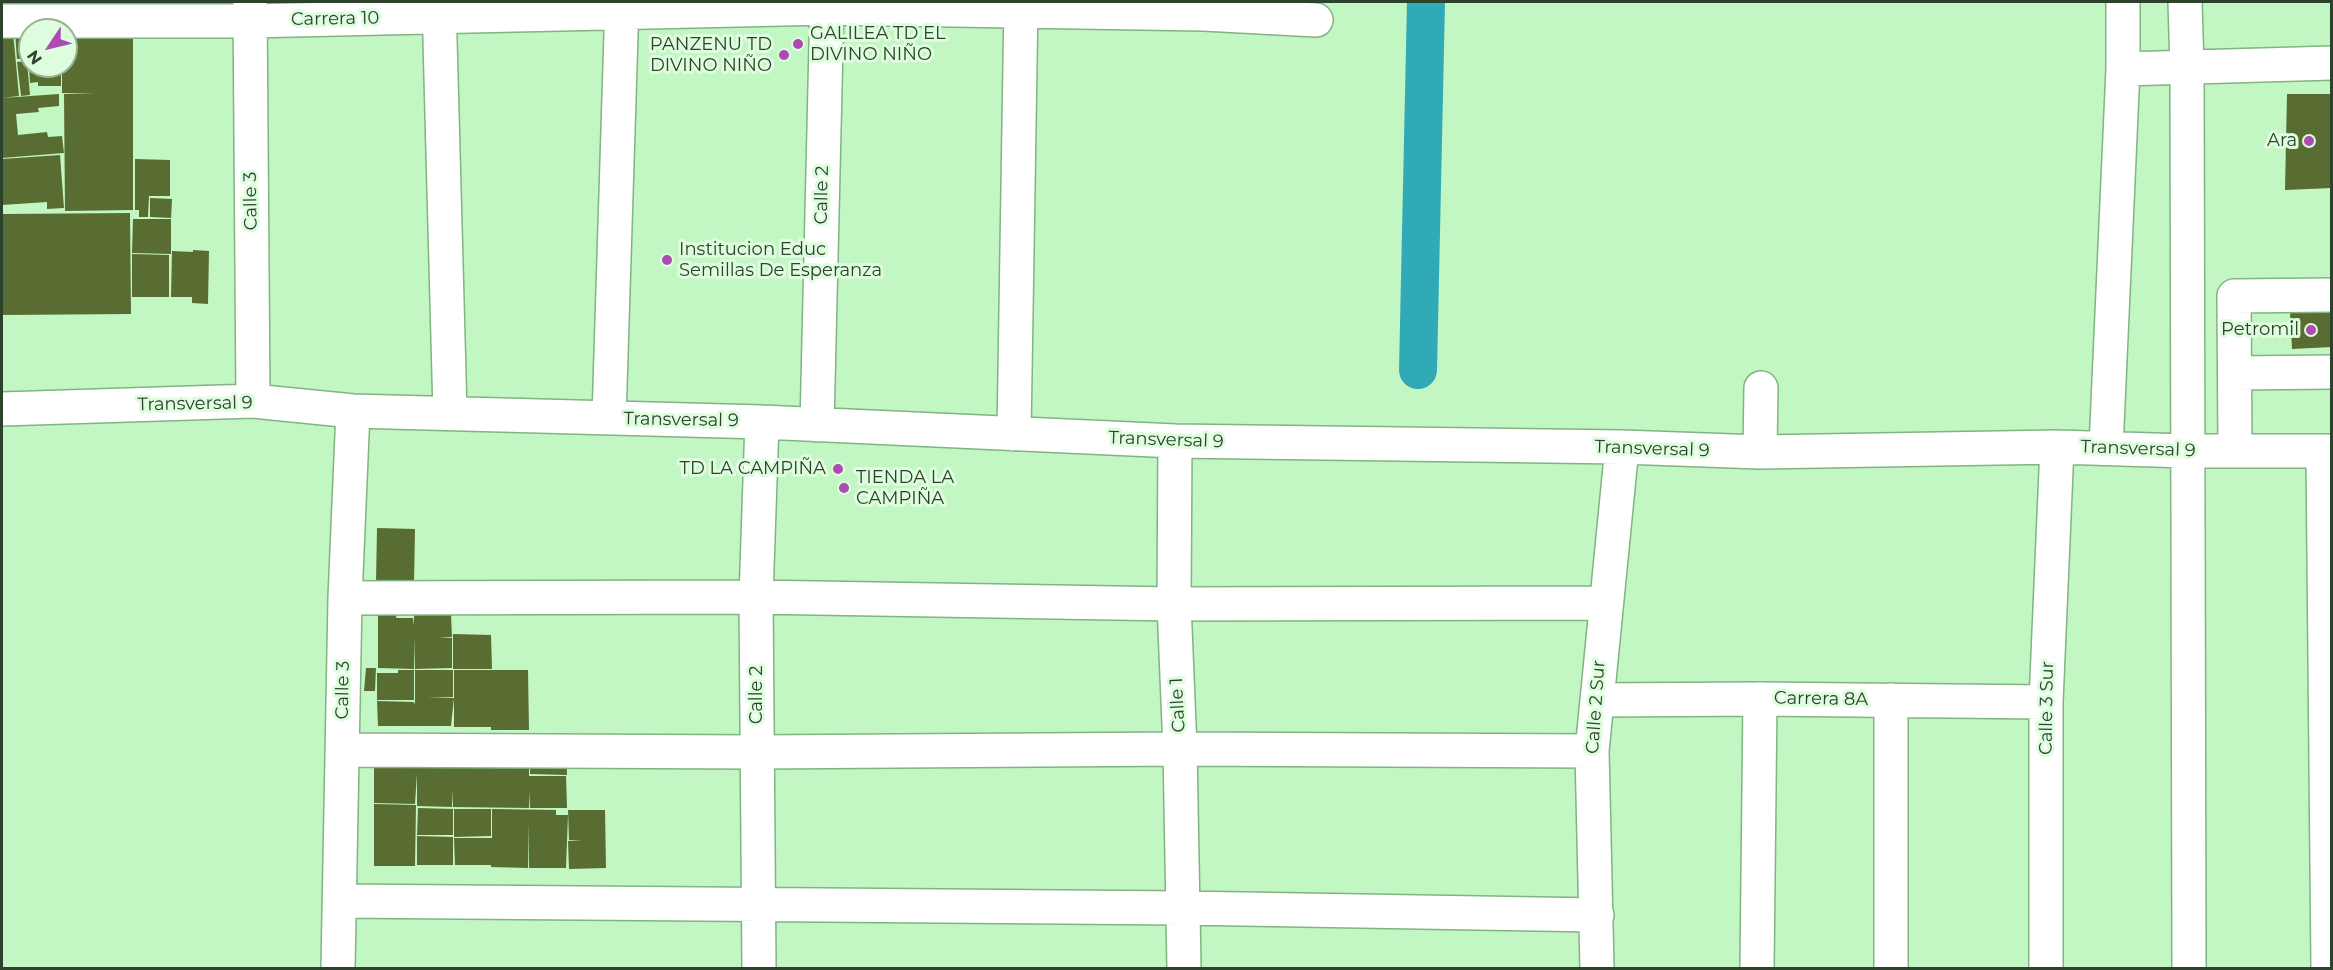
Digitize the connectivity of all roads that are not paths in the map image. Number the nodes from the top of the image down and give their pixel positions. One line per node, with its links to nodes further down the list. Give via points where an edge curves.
1 (2123, 2): 13 (street)
2 (2185, 2): 12 (street)
3 (827, 5): 4 (street, Carrera 10); 5 (street, Carrera 10); 24 (street, Calle 2)
4 (1021, 6): 6 (street, Carrera 10); 25 (street)
5 (622, 7): 7 (street, Carrera 10); 22 (street)
6 (1204, 8): 10 (street, Carrera 10)
7 (439, 9): 8 (street, Carrera 10); 21 (street)
8 (249, 11): 9 (street, Carrera 10); 18 (street, Calle 3)
9 (2, 21)
10 (1316, 21)
11 (2331, 63): 12 (street)
12 (2187, 67): 13 (street); 30 (street)
13 (2123, 69): 29 (street)
14 (2331, 295): 16 (street, via 2234,296)
15 (2331, 372): 16 (street)
16 (2236, 374): 31 (street)
17 (1761, 388): 33 (street)
18 (253, 401): 19 (street, Transversal 9); 20 (street, Transversal 9)
19 (2, 409)
20 (353, 411): 21 (street, Transversal 9); 35 (street, Calle 3)
21 (450, 413): 22 (street, Transversal 9)
22 (609, 418): 23 (street, Transversal 9)
23 (762, 422): 24 (street, Transversal 9); 34 (street, Calle 2)
24 (817, 425): 25 (street, Transversal 9)
25 (1014, 435): 26 (street, Transversal 9)
26 (1175, 441): 27 (street, Transversal 9); 37 (street, Calle 1)
27 (1622, 447): 33 (street, Transversal 9); 36 (street, Calle 2 Sur)
28 (2057, 447): 29 (street, Transversal 9); 33 (street, Transversal 9); 41 (street, Calle 3 Sur)
29 (2106, 448): 30 (street, Transversal 9)
30 (2186, 451): 31 (street, Transversal 9); 57 (street)
31 (2235, 451): 32 (street, Transversal 9)
32 (2327, 451): 58 (street)
33 (1760, 452)
34 (756, 597): 35 (street); 37 (street); 45 (street, Calle 2)
35 (345, 598): 43 (street, Calle 3)
36 (1605, 603): 37 (street); 39 (street, Calle 2 Sur)
37 (1174, 604): 42 (street, Calle 1)
38 (1760, 699): 39 (street, Carrera 8A); 40 (street, Carrera 8A); 54 (street)
39 (1597, 700): 44 (street, Calle 2 Sur)
40 (1891, 700): 41 (street, Carrera 8A); 55 (street)
41 (2046, 702): 56 (street, Calle 3 Sur)
42 (1180, 749): 44 (street); 45 (street); 48 (street, Calle 1)
43 (342, 750): 45 (street); 46 (street, Calle 3)
44 (1592, 751): 49 (street, Calle 2 Sur)
45 (757, 752): 47 (street, Calle 2)
46 (340, 901): 47 (street); 50 (street, Calle 3)
47 (757, 903): 48 (street); 51 (street, Calle 2)
48 (1183, 908): 49 (street); 52 (street, Calle 1)
49 (1597, 915): 53 (street, Calle 2 Sur)
50 (339, 969)
51 (759, 969)
52 (1184, 969)
53 (1597, 969)
54 (1757, 969)
55 (1891, 969)
56 (2046, 969)
57 (2189, 969)
58 (2328, 969)

